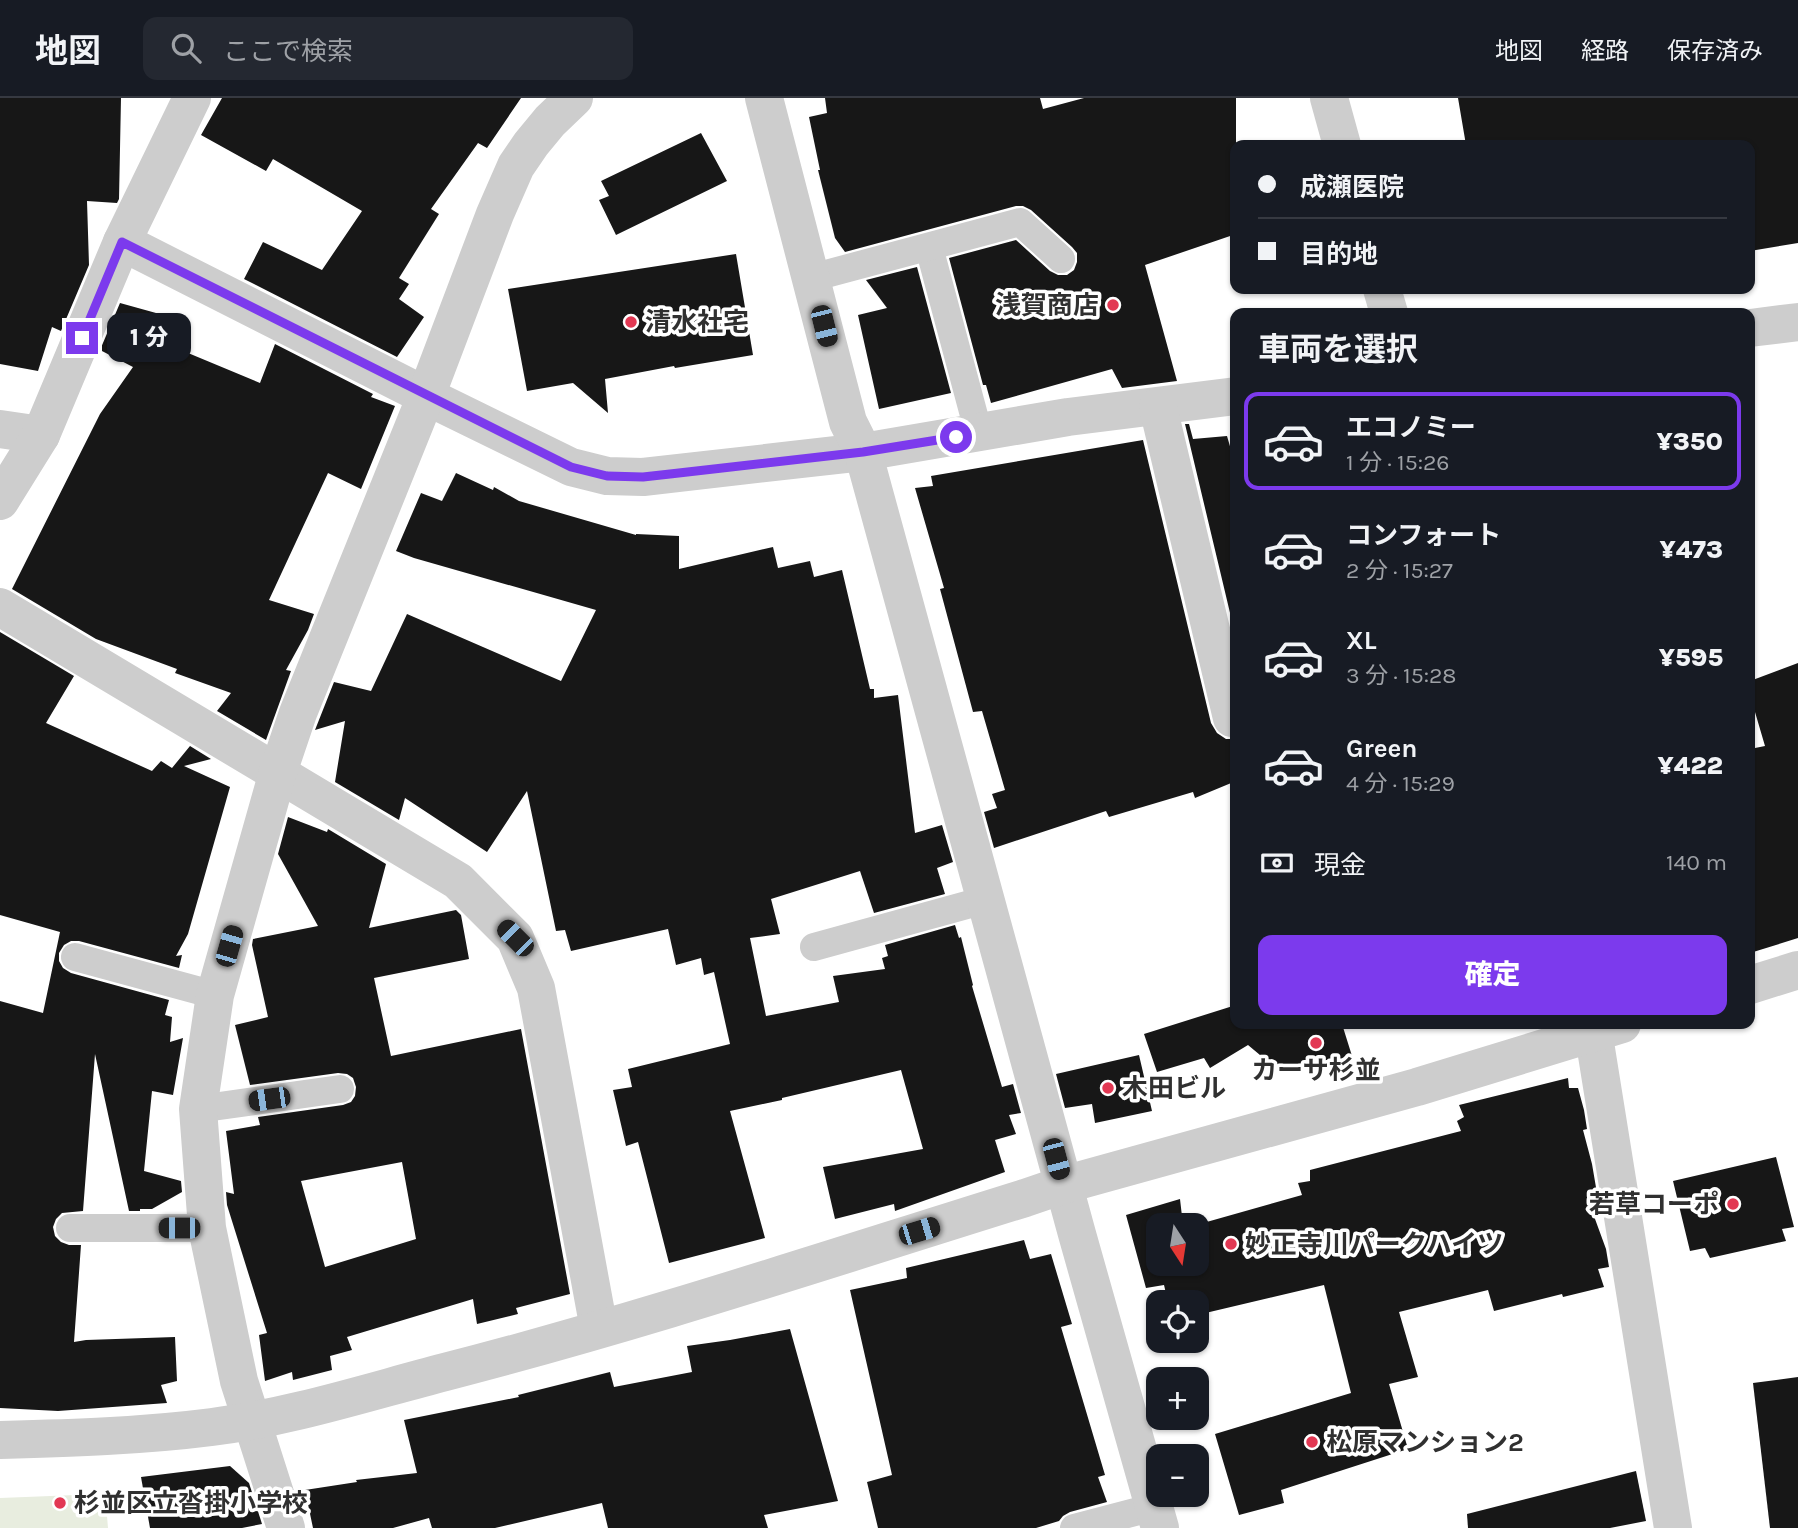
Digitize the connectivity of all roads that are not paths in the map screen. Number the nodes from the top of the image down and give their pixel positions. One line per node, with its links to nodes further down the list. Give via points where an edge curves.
1 (192, 98): 6 (street)
2 (574, 98): 12 (street, via 516,166)
3 (764, 98): 9 (street)
4 (1329, 98): 5 (street)
5 (1341, 140)
6 (122, 242): 12 (street); 17 (street)
7 (929, 247): 8 (lane, via 1020,222); 9 (lane); 16 (lane)
8 (1061, 259)
9 (811, 278): 18 (street, via 848,422)
10 (1798, 321): 11 (street)
11 (1755, 327)
12 (426, 396): 18 (street, via 571,467 607,476 643,477); 22 (street)
13 (1230, 397): 14 (street)
14 (1158, 407): 16 (street); 21 (street)
15 (0, 429): 17 (street)
16 (979, 433): 18 (street)
17 (41, 435): 19 (street)
18 (863, 452): 23 (street)
19 (0, 501)
20 (0, 607): 22 (street)
21 (1230, 710)
22 (278, 772): 28 (street); 36 (street, via 458,881 515,938 536,988)
23 (985, 900): 24 (lane); 33 (street)
24 (814, 947)
25 (75, 957): 28 (lane)
26 (1798, 970): 27 (street)
27 (1755, 983)
28 (215, 995): 32 (street)
29 (1597, 1029): 33 (street, via 1417,1087)
30 (1603, 1029): 42 (street)
31 (340, 1088): 32 (lane)
32 (198, 1109): 35 (street)
33 (1063, 1185): 36 (street); 39 (street)
34 (70, 1228): 35 (lane)
35 (207, 1228): 37 (street, via 239,1381)
36 (599, 1329): 37 (street)
37 (252, 1420): 38 (street, via 96,1438); 40 (street)
38 (0, 1440)
39 (1157, 1517): 41 (lane)
40 (286, 1528)
41 (1074, 1528)
42 (1673, 1528)

